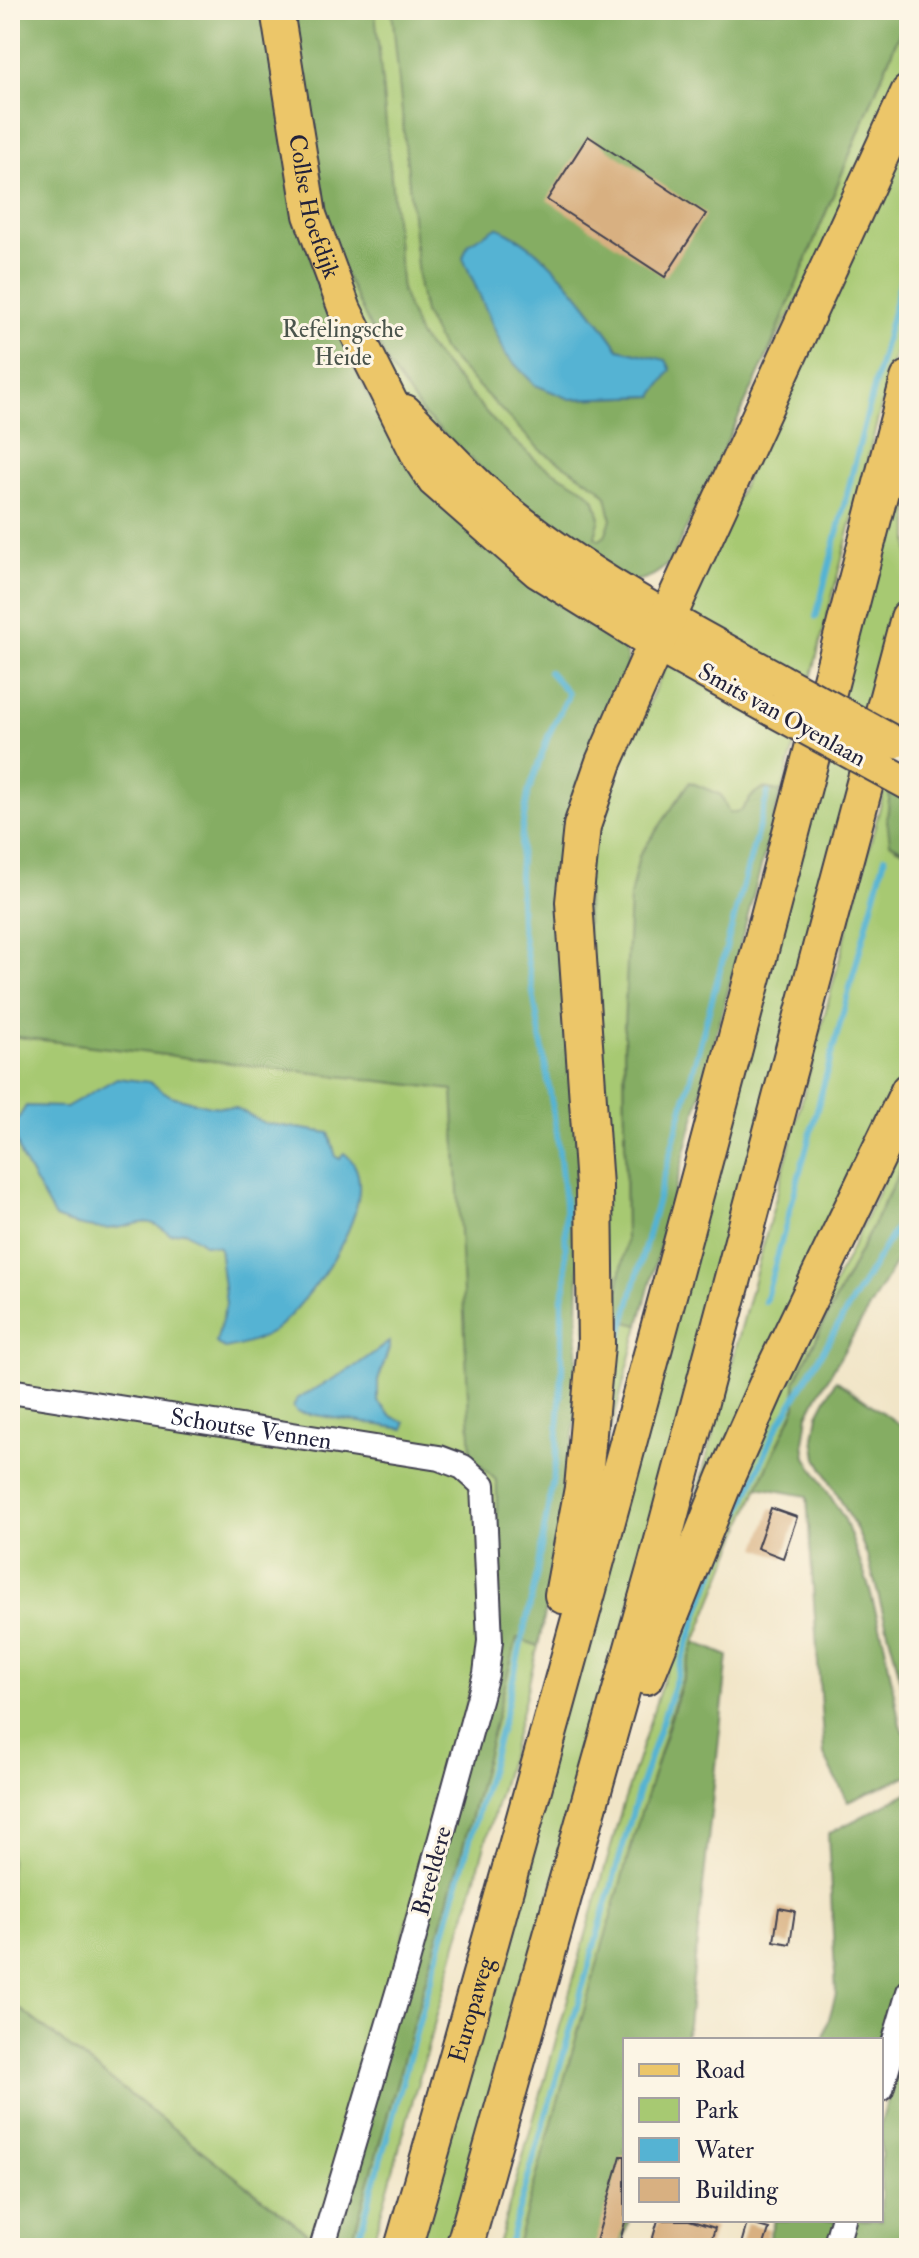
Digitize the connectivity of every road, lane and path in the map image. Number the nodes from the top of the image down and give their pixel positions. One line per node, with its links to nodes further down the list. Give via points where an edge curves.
1 (277, 10): 5 (main road, Collse Hoefdijk, via 310,215 345,310 385,393 508,512 609,584)
2 (909, 93): 5 (highway)
3 (909, 379): 12 (highway)
4 (909, 618): 13 (highway)
5 (662, 632): 6 (main road, Smits van Oyenlaan); 12 (highway, via 592,795 576,869 594,1186 596,1345 583,1488)
6 (776, 695): 7 (main road, Smits van Oyenlaan, bridge); 8 (main road, Smits van Oyenlaan, bridge)
7 (909, 751)
8 (909, 784)
9 (909, 1091): 13 (highway, via 726,1477)
10 (10, 1391): 11 (street, Schoutse Vennen, via 439,1458 463,1467)
11 (483, 1485): 17 (street, Breeldere, via 490,1641 486,1674)
12 (538, 1771): 18 (highway, Europaweg)
13 (584, 1825): 19 (highway)
14 (909, 1992): 15 (street)
15 (883, 2082)
16 (842, 2222): 20 (street)
17 (322, 2248)
18 (403, 2248)
19 (464, 2248)
20 (835, 2248)

